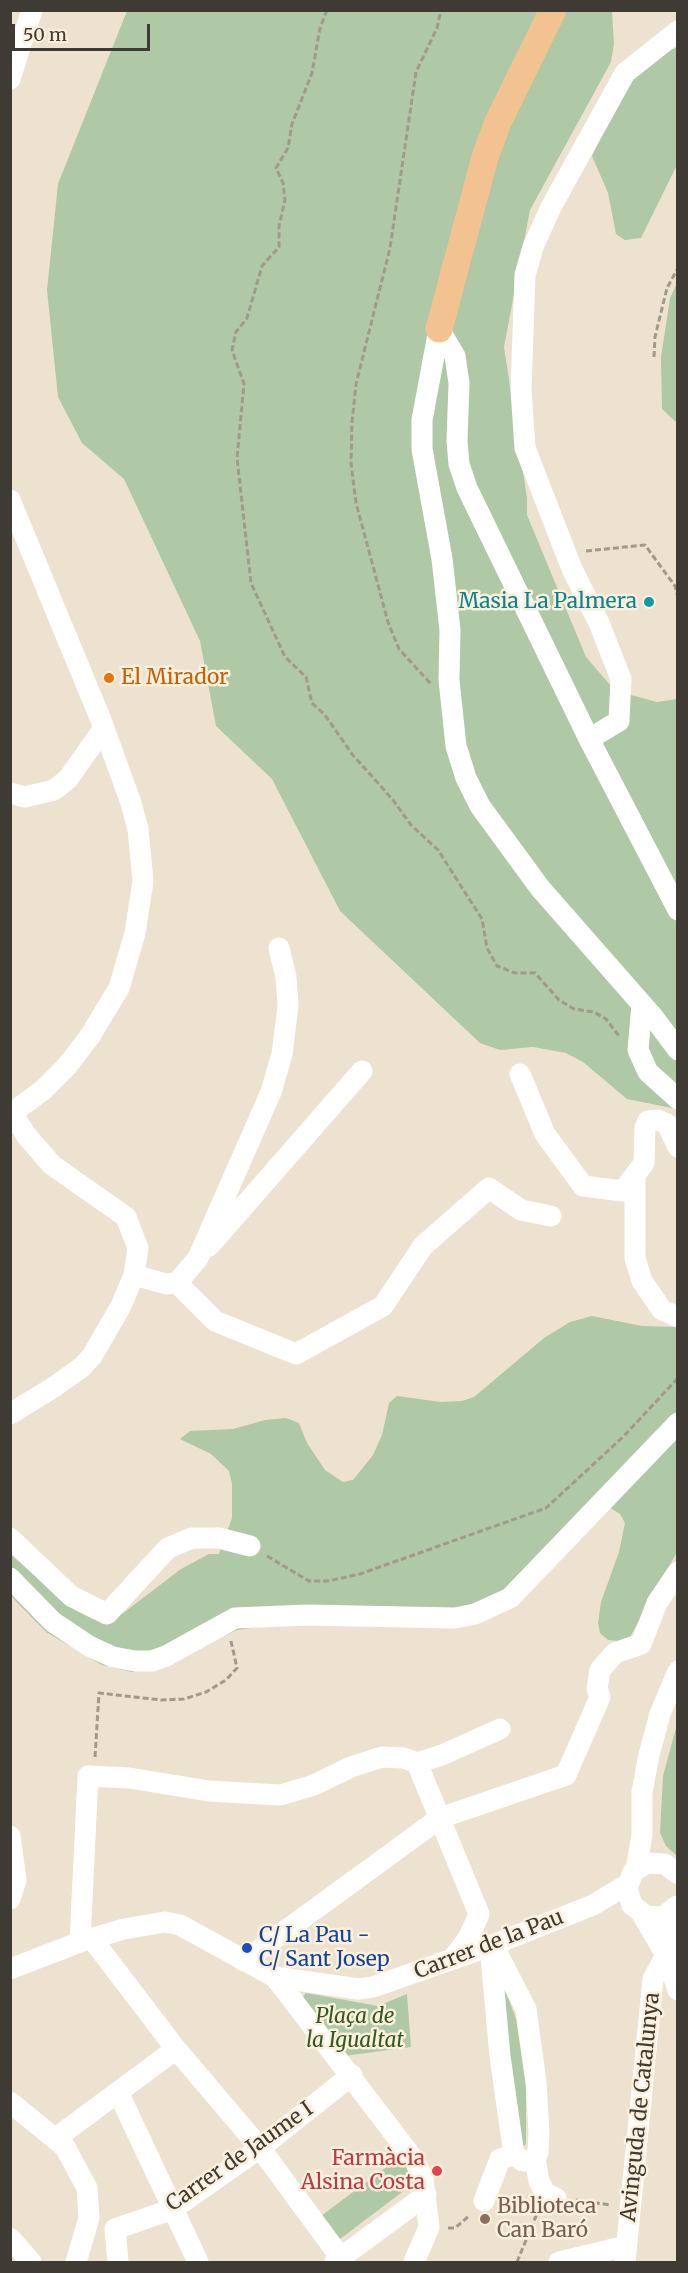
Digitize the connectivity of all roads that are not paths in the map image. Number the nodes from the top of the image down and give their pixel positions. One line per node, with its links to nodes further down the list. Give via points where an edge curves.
1 (32, 10): 4 (street)
2 (553, 10): 5 (main road, via 498,122)
3 (678, 31): 8 (street, via 625,73 551,207 525,275 521,390 525,448 567,558 621,679 618,720)
4 (10, 79)
5 (440, 329): 8 (street, via 455,356 459,464 467,489); 12 (street, via 422,420 425,470 450,630 450,702 456,746 480,806 540,888)
6 (10, 500): 7 (street)
7 (104, 728): 9 (street, via 68,779 54,790 25,797); 17 (street, via 131,803 142,855 143,881 130,956 119,988 90,1036 67,1066)
8 (589, 740): 10 (street)
9 (10, 793)
10 (678, 910)
11 (279, 948): 21 (street, via 288,1006 282,1054 271,1092)
12 (642, 1004): 13 (street); 16 (street, via 638,1050 648,1072)
13 (678, 1050)
14 (362, 1071): 21 (street, via 213,1245)
15 (520, 1074): 19 (street, via 545,1134 583,1186 623,1191)
16 (678, 1099)
17 (11, 1112): 22 (street, via 52,1165 126,1217 137,1240)
18 (678, 1147): 19 (street, via 667,1124 648,1121 644,1163)
19 (634, 1178): 24 (street, via 635,1258 642,1281 662,1310)
20 (551, 1216): 23 (street, via 521,1210 489,1188 423,1246 383,1306 296,1354 215,1321)
21 (202, 1249): 23 (street)
22 (134, 1275): 23 (street, via 165,1284); 25 (street, via 92,1356 54,1387)
23 (177, 1283)
24 (678, 1317)
25 (10, 1413)
26 (678, 1423): 30 (street, via 510,1598 475,1614 235,1618 166,1656 135,1661 113,1657 89,1646 53,1622)
27 (10, 1538): 28 (street, via 71,1596 107,1614 168,1548 192,1538 219,1538)
28 (250, 1546)
29 (678, 1572): 34 (street, via 657,1603 641,1644 615,1653 600,1670 600,1697 566,1775)
30 (10, 1578)
31 (678, 1671): 35 (street, via 649,1755 642,1792)
32 (500, 1729): 33 (street)
33 (417, 1763): 34 (street); 43 (street, via 382,1757 280,1795 91,1777)
34 (440, 1818): 46 (street, via 479,1914 469,1937); 47 (street)
35 (642, 1835): 37 (street); 38 (street)
36 (10, 1836): 39 (street, via 16,1880)
37 (670, 1868): 38 (street, Carrer de la Pau, via 647,1863)
38 (632, 1876): 40 (street, Carrer de la Pau); 42 (street, via 628,1897)
39 (10, 1899)
40 (594, 1905): 42 (street, Carrer de la Pau); 44 (street, Carrer de la Pau)
41 (674, 1908): 42 (street, Carrer de la Pau, via 654,1918); 45 (street)
42 (638, 1912): 45 (street)
43 (86, 1940): 47 (street, Carrer de la Pau, via 165,1922 180,1925); 48 (street, Carrer de la Pau); 51 (street)
44 (492, 1945): 46 (street, Carrer de la Pau); 57 (street, via 492,1988); 58 (street, via 526,2009 536,2082)
45 (666, 1955): 50 (street); 67 (street, Avinguda de Catalunya, via 653,1978)
46 (453, 1958): 49 (street, Carrer de la Pau, via 358,1989)
47 (244, 1961): 49 (street, Carrer de la Pau)
48 (10, 1969)
49 (275, 1977): 52 (street)
50 (678, 1990)
51 (176, 2049): 53 (street); 56 (street)
52 (352, 2075): 56 (street, Carrer de Jaume I); 59 (street, via 415,2161)
53 (118, 2092): 55 (street); 62 (street)
54 (10, 2102): 55 (street)
55 (56, 2138): 63 (street, via 87,2188)
56 (260, 2148): 62 (street, Carrer de Jaume I); 68 (street)
57 (514, 2154): 58 (street, via 523,2162); 61 (street, via 500,2159)
58 (536, 2158): 60 (street, via 539,2181)
59 (426, 2195): 68 (street); 73 (street, via 429,2227)
60 (551, 2196)
61 (484, 2201)
62 (173, 2209): 64 (street, Carrer de Jaume I); 72 (street)
63 (89, 2218): 64 (street, via 99,2219); 66 (street)
64 (116, 2233): 66 (street, Carrer de Jaume I); 71 (street)
65 (10, 2238): 69 (street)
66 (84, 2240): 70 (street)
67 (626, 2254): 74 (street)
68 (338, 2260)
69 (31, 2262)
70 (76, 2262)
71 (118, 2262)
72 (198, 2262)
73 (414, 2262)
74 (559, 2262)

